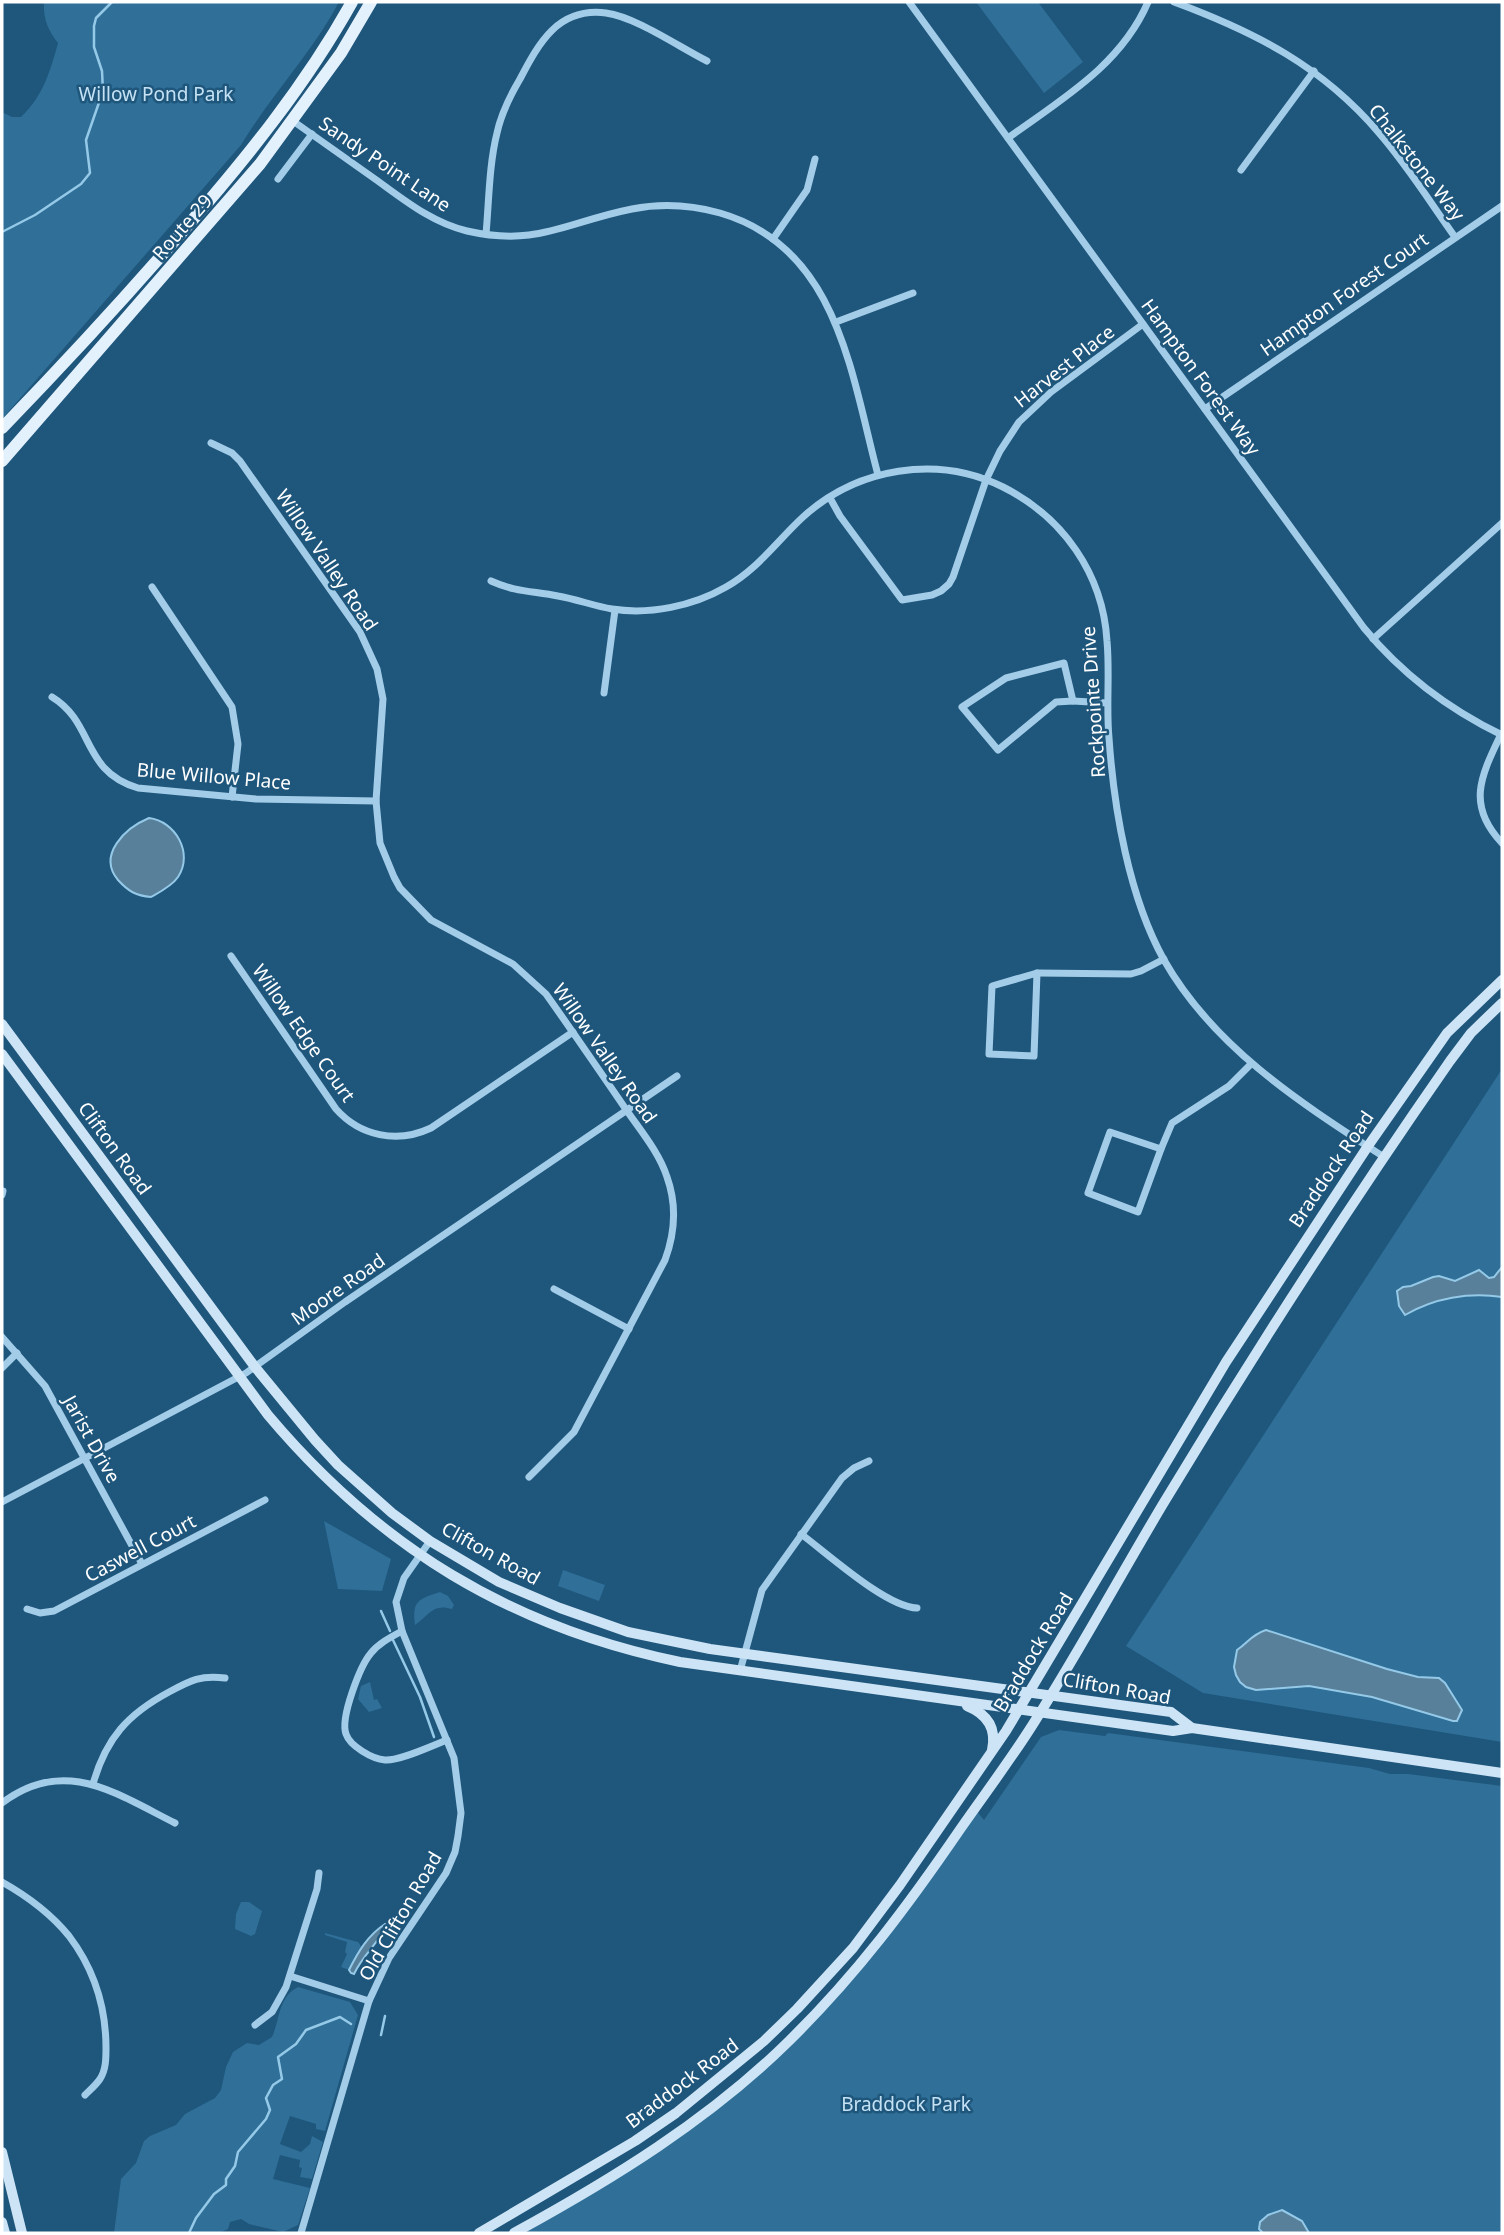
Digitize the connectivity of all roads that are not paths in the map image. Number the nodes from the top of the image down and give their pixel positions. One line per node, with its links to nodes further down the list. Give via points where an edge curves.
1 (352, 2): 22 (main road, Route 29, via 262,137 100,326)
2 (371, 2): 8 (main road, Route 29)
3 (909, 2): 10 (street, Hampton Forest Way)
4 (1148, 2): 10 (street, via 1135,29 1109,61)
5 (1174, 2): 7 (street, Chalkstone Way, via 1248,31)
6 (707, 61): 15 (street, via 611,14 580,15 554,27 535,49 500,121)
7 (1314, 71): 12 (street); 16 (street, Chalkstone Way, via 1380,134)
8 (293, 121): 9 (street, Sandy Point Lane); 24 (main road, Route 29, via 222,211)
9 (312, 134): 13 (street); 15 (street, Sandy Point Lane, via 427,215 459,229)
10 (1008, 138): 20 (street, Hampton Forest Way)
11 (815, 159): 17 (street, via 807,190)
12 (1241, 170)
13 (278, 179)
14 (1502, 206): 16 (street, Hampton Forest Court)
15 (486, 234): 17 (street, Sandy Point Lane, via 542,234 622,211 671,205 733,217)
16 (1455, 237): 21 (street, Hampton Forest Court)
17 (773, 239): 19 (street, Sandy Point Lane, via 810,275)
18 (913, 293): 19 (street)
19 (836, 321): 25 (street, Sandy Point Lane)
20 (1143, 324): 21 (street, Hampton Forest Way); 26 (street, Harvest Place, via 1032,407 1009,436)
21 (1205, 409): 32 (street, Hampton Forest Way)
22 (2, 428)
23 (211, 443): 39 (street, Willow Valley Road, via 240,461 360,632 372,656 384,710)
24 (2, 461)
25 (878, 475): 26 (street, Rockpointe Drive, via 932,469); 27 (street, Rockpointe Drive)
26 (986, 480): 27 (street, Harvest Place, via 949,584 932,595 902,600); 36 (street, Rockpointe Drive, via 1014,493 1051,520 1085,565 1099,598 1107,636)
27 (830, 498): 31 (street, Rockpointe Drive, via 805,515 755,568 725,588 681,605)
28 (1502, 524): 32 (street)
29 (491, 581): 31 (street, Rockpointe Drive)
30 (152, 587): 38 (street, via 232,707 238,744)
31 (615, 610): 33 (street)
32 (1373, 639): 37 (street, Hampton Forest Way, via 1429,691)
33 (604, 693)
34 (52, 697): 38 (street, Blue Willow Place, via 76,719 92,753 115,778 138,788)
35 (1073, 701): 35 (street, via 1064,663 1006,678 962,707 998,750 1056,702); 36 (street)
36 (1107, 703): 42 (street, Rockpointe Drive, via 1113,777 1130,869)
37 (1501, 734): 40 (street, via 1479,793 1484,820)
38 (232, 797): 39 (street, Blue Willow Place)
39 (376, 801): 47 (street, Willow Valley Road, via 383,854 400,888 431,920 524,972)
40 (1502, 843)
41 (231, 956): 47 (street, Willow Edge Court, via 336,1109 355,1126 379,1135 404,1136 431,1128)
42 (1164, 959): 43 (street, via 1131,974); 49 (street, Rockpointe Drive, via 1208,1022)
43 (1037, 973): 43 (street, via 1034,1056 989,1054 992,986)
44 (1502, 980): 52 (main road, Braddock Road, via 1447,1033)
45 (1502, 1003): 54 (main road, Braddock Road, via 1471,1033)
46 (3, 1029): 59 (main road, Clifton Road)
47 (573, 1032): 51 (street, Willow Valley Road)
48 (2, 1054): 61 (main road, Clifton Road)
49 (1251, 1064): 52 (street, Rockpointe Drive); 53 (street, via 1229,1086 1172,1123)
50 (677, 1076): 51 (street, Moore Road)
51 (627, 1111): 56 (street, Willow Valley Road, via 663,1168 674,1216 665,1261); 59 (street, Moore Road)
52 (1367, 1146): 54 (street, Rockpointe Drive); 77 (main road, Braddock Road, via 1226,1362)
53 (1161, 1149): 53 (street, via 1110,1132 1088,1193 1138,1212)
54 (1384, 1157): 78 (main road, Braddock Road, via 1274,1323)
55 (554, 1289): 56 (street)
56 (629, 1329): 64 (street, Willow Valley Road, via 574,1432)
57 (2, 1337): 58 (street, Jarist Drive)
58 (17, 1353): 60 (street); 62 (street, Jarist Drive, via 45,1386)
59 (255, 1367): 61 (street, Moore Road); 68 (main road, Clifton Road, via 338,1465)
60 (2, 1368)
61 (240, 1377): 62 (street, Moore Road); 69 (main road, Clifton Road, via 310,1463)
62 (85, 1458): 66 (street, Moore Road); 70 (street, Jarist Drive)
63 (869, 1461): 67 (street, via 842,1478)
64 (529, 1477)
65 (265, 1500): 70 (street, Caswell Court)
66 (2, 1502)
67 (800, 1534): 71 (street, via 888,1599 905,1608); 74 (street, via 762,1590)
68 (430, 1541): 69 (street, Old Clifton Road); 74 (main road, Clifton Road, via 499,1582 560,1608 628,1632)
69 (419, 1556): 73 (street, Old Clifton Road, via 404,1578 396,1602); 75 (main road, Clifton Road, via 492,1598 572,1633 642,1654)
70 (142, 1564): 72 (street, Caswell Court, via 54,1611)
71 (917, 1608)
72 (27, 1609)
73 (402, 1631): 83 (street, Old Clifton Road); 83 (street, via 369,1654 360,1671 345,1733 351,1743 386,1760)
74 (744, 1653): 75 (street); 77 (main road, Clifton Road)
75 (740, 1671): 79 (main road, Clifton Road)
76 (225, 1678): 86 (street, via 208,1675 191,1680 136,1712 109,1742)
77 (1029, 1692): 78 (main road, Clifton Road); 80 (main road, Braddock Road)
78 (1051, 1695): 81 (main road, Braddock Road); 82 (main road, Clifton Road, via 1171,1712)
79 (951, 1700): 80 (main road, Clifton Road); 84 (main road, via 989,1721)
80 (1019, 1710): 81 (main road, Clifton Road); 84 (main road, Braddock Road)
81 (1041, 1712): 82 (main road, Clifton Road, via 1173,1731); 101 (main road, Braddock Road, via 875,1949 786,2044 670,2138)
82 (1192, 1728): 85 (main road, Clifton Road)
83 (447, 1740): 92 (street, Old Clifton Road, via 454,1758 461,1818 455,1852 432,1896 389,1958)
84 (992, 1752): 100 (main road, Braddock Road, via 853,1948 764,2041 635,2141)
85 (1502, 1773)
86 (93, 1784): 87 (street, via 42,1782); 88 (street)
87 (2, 1803)
88 (175, 1822)
89 (319, 1872): 91 (street)
90 (2, 1882): 94 (street, via 59,1925 82,1955 94,1981 104,2017 106,2054 100,2079)
91 (290, 1976): 92 (street); 93 (street, via 272,2012)
92 (369, 2001): 99 (street, Old Clifton Road)
93 (255, 2025)
94 (85, 2095)
95 (2, 2152): 98 (main road)
96 (2, 2222): 97 (main road)
97 (5, 2233)
98 (22, 2233)
99 (301, 2233)
100 (479, 2233)
101 (514, 2233)

